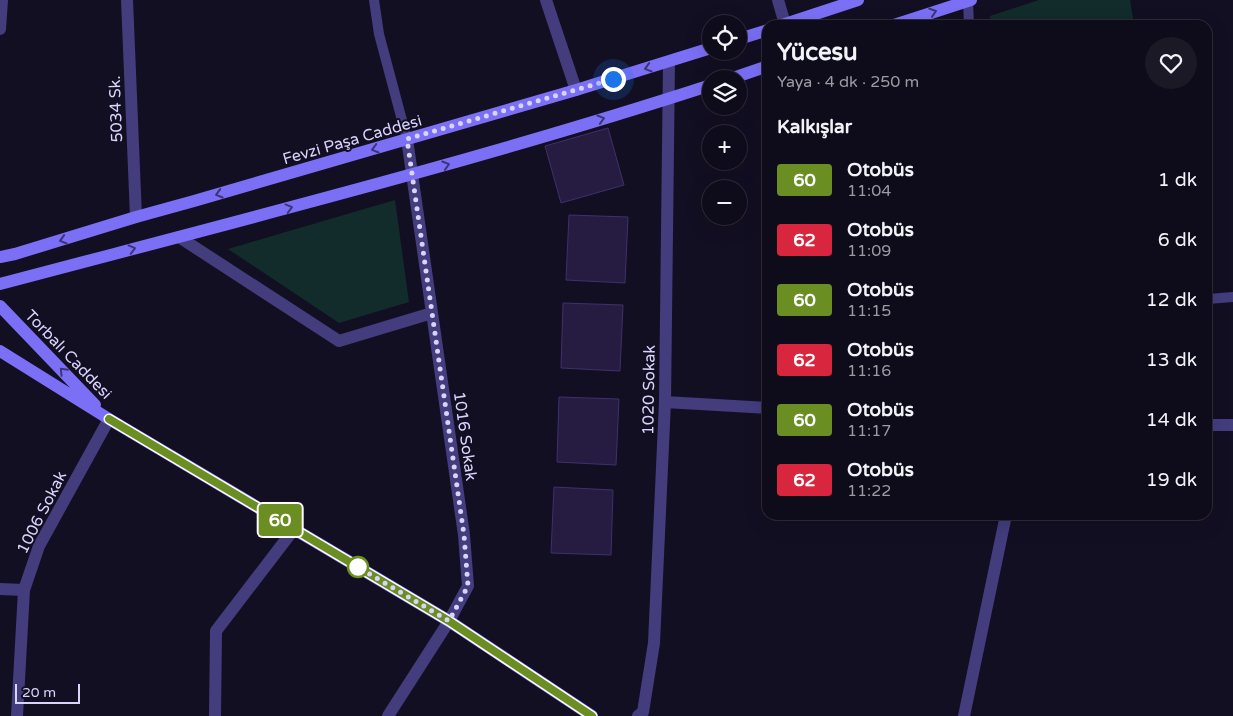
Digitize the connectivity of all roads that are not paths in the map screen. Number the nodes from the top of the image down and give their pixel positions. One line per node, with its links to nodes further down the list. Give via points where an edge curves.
1 (2, 0): 12 (street)
2 (127, 0): 24 (street, 5034 Sk.)
3 (374, 0): 22 (lane, via 379,34)
4 (546, 0): 20 (street)
5 (778, 0): 8 (street)
6 (858, 0): 9 (main road)
7 (970, 0): 10 (main road, one-way to 7); 11 (lane)
8 (783, 20)
9 (796, 20)
10 (909, 20)
11 (969, 20)
12 (0, 29)
13 (762, 32): 14 (main road)
14 (747, 37)
15 (702, 51): 16 (main road, Fevzi Paşa Caddesi)
16 (669, 62): 20 (main road, Fevzi Paşa Caddesi, one-way to 20); 21 (street, 1020 Sokak)
17 (762, 68): 18 (main road)
18 (747, 73)
19 (702, 88): 21 (main road)
20 (576, 90): 22 (main road, Fevzi Paşa Caddesi)
21 (668, 99): 23 (main road, one-way to 21); 33 (street, 1020 Sokak)
22 (407, 139): 23 (street, 1016 Sokak); 24 (main road, Fevzi Paşa Caddesi, one-way to 24)
23 (412, 175): 25 (main road, one-way to 23); 31 (street, 1016 Sokak)
24 (136, 217): 26 (main road, Fevzi Paşa Caddesi, one-way to 26)
25 (179, 237): 27 (main road, one-way to 25); 31 (street, via 339,341)
26 (0, 257)
27 (0, 284)
28 (1233, 297): 29 (lane)
29 (1212, 298)
30 (0, 306): 35 (main road, Torbalı Caddesi, one-way to 30)
31 (432, 313): 42 (street, 1016 Sokak, via 464,535 468,586)
32 (0, 351): 35 (main road, Torbalı Caddesi)
33 (665, 402): 34 (street); 47 (street, 1020 Sokak, via 654,643 644,712)
34 (762, 408)
35 (109, 419): 39 (main road); 41 (street, 1006 Sokak, via 38,546)
36 (1212, 425): 37 (street)
37 (1233, 425)
38 (1005, 520): 48 (street)
39 (294, 529): 42 (main road); 44 (street, via 216,631)
40 (0, 589): 41 (street)
41 (24, 590): 43 (street, 1006 Sokak)
42 (449, 621): 45 (street, 1016 Sokak); 46 (main road)
43 (17, 716)
44 (215, 716)
45 (388, 716)
46 (592, 716)
47 (638, 716)
48 (964, 716)

